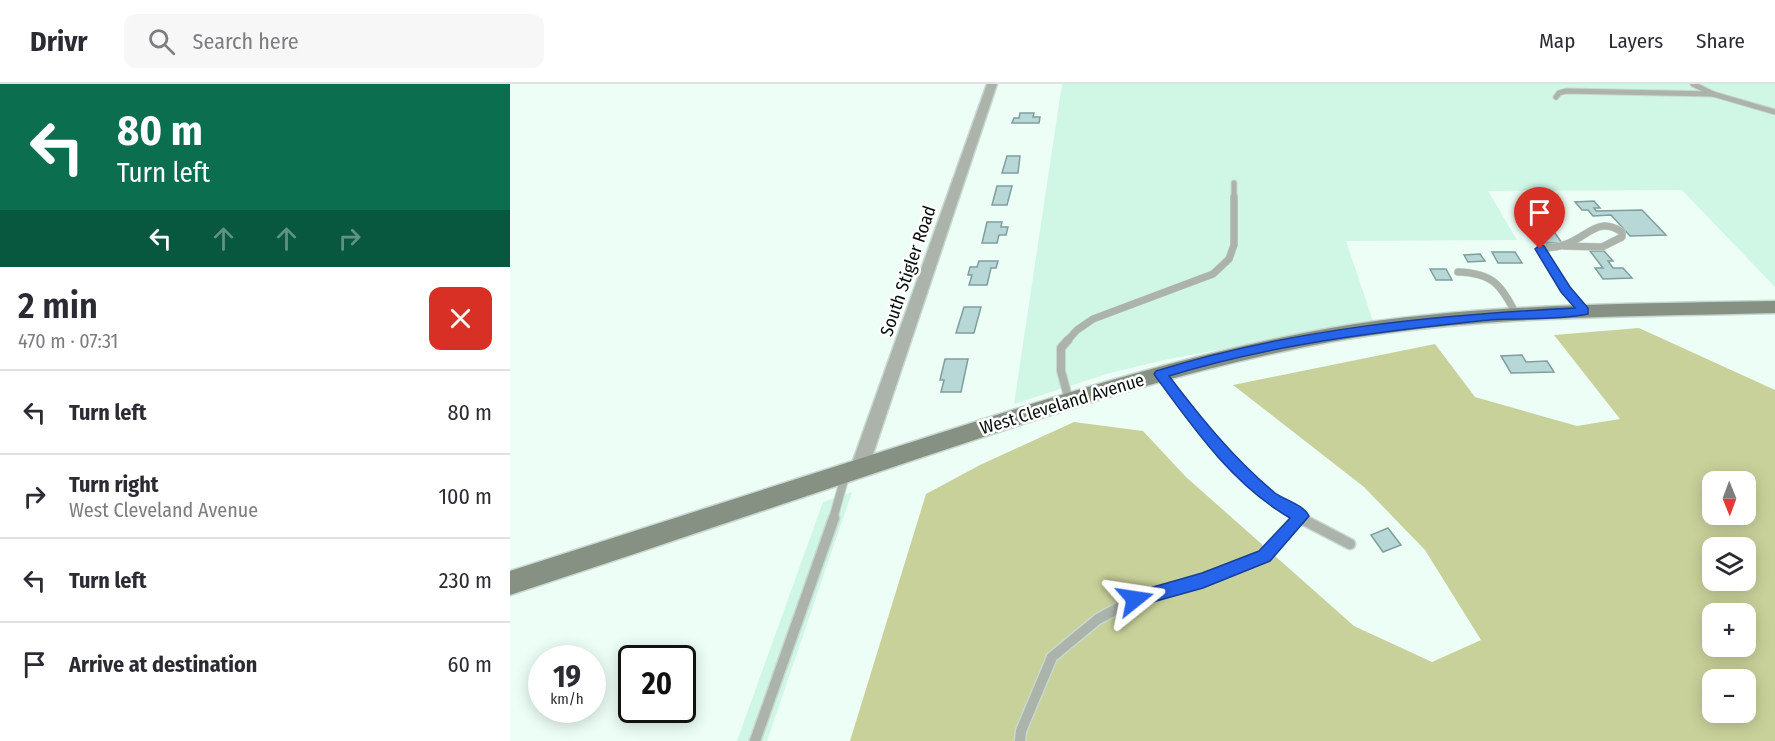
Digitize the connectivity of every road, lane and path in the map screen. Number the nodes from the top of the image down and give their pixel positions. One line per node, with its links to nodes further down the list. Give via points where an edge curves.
1 (992, 84): 14 (street, South Stigler Road)
2 (1693, 84): 3 (lane)
3 (1713, 94): 4 (lane, via 1566,91); 5 (lane)
4 (1556, 98)
5 (1775, 112)
6 (1234, 183): 13 (lane, via 1234,245 1229,259 1213,274 1093,319 1077,330 1061,348 1061,371)
7 (1564, 246): 7 (lane, via 1597,226 1611,226 1622,232 1622,237 1610,246); 10 (lane, via 1540,249 1565,290)
8 (1458, 272): 11 (lane, via 1478,272 1490,277 1503,290)
9 (1775, 307): 10 (main road, West Cleveland Avenue)
10 (1584, 311): 11 (main road, West Cleveland Avenue)
11 (1516, 314): 12 (main road, West Cleveland Avenue, via 1313,338)
12 (1160, 374): 13 (main road, West Cleveland Avenue); 15 (lane, via 1242,474 1276,502)
13 (1069, 400): 14 (main road, West Cleveland Avenue)
14 (853, 471): 17 (main road, West Cleveland Avenue); 18 (lane)
15 (1301, 516): 16 (lane); 19 (lane, via 1264,556 1203,580 1135,599 1098,619 1052,657)
16 (1350, 544)
17 (510, 583)
18 (755, 741)
19 (1020, 741)

